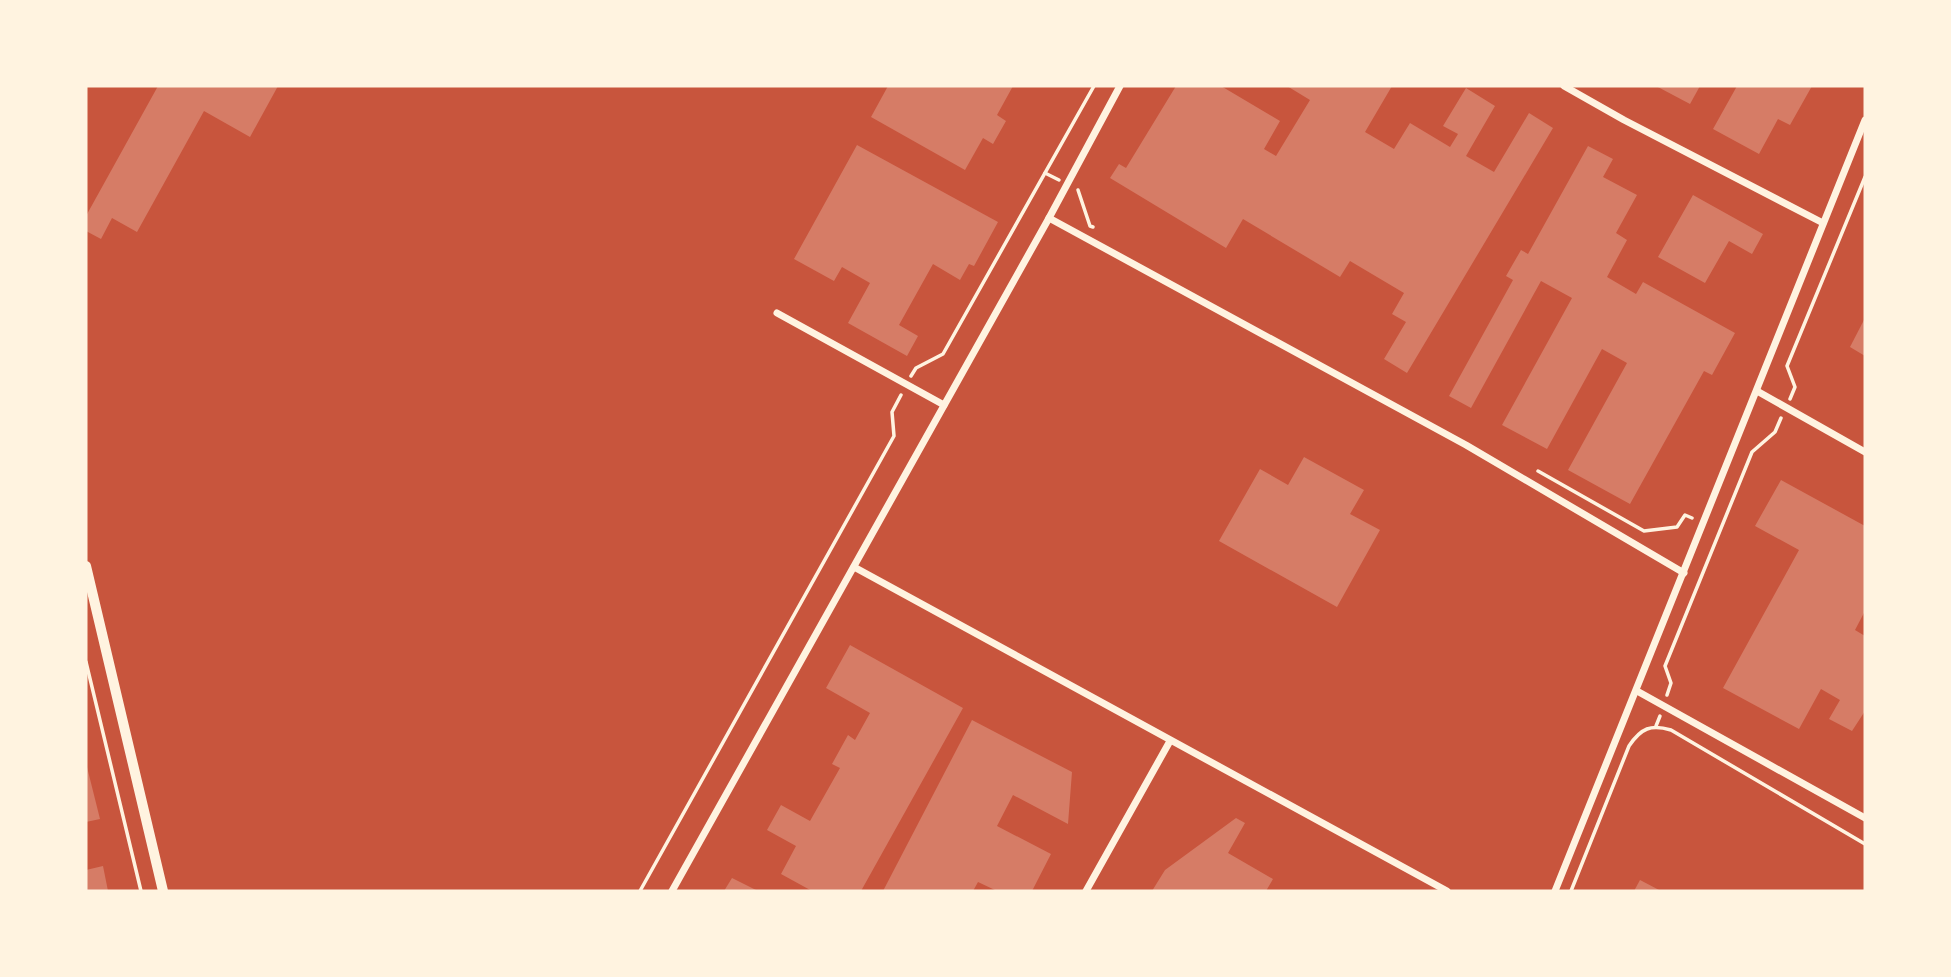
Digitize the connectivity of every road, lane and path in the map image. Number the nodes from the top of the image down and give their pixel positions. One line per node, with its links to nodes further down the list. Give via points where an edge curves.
1 (1094, 86): 5 (path)
2 (1121, 86): 7 (street)
3 (1564, 86): 9 (street)
4 (1865, 120): 9 (street)
5 (1045, 173): 7 (path); 12 (path, via 943,354 916,368)
6 (1865, 177): 15 (path, via 1787,366 1795,387)
7 (1067, 184): 8 (street); 10 (path, via 1079,191 1090,226)
8 (1049, 218): 14 (street); 22 (street, via 1466,446)
9 (1824, 223): 13 (street)
10 (1102, 232)
11 (777, 313): 12 (street)
12 (907, 384): 14 (street); 32 (path, via 892,412 894,436)
13 (1757, 391): 15 (street); 18 (street)
14 (944, 405): 21 (street)
15 (1786, 407): 16 (street); 19 (path, via 1775,432 1752,452)
16 (1865, 453)
17 (1527, 465): 18 (path, via 1644,531 1677,527 1685,515)
18 (1703, 524): 19 (path); 22 (street)
19 (1719, 532): 25 (path, via 1665,666 1671,683)
20 (86, 566): 31 (street)
21 (854, 567): 27 (street); 33 (street)
22 (1684, 573): 24 (street)
23 (86, 662): 30 (path)
24 (1637, 691): 25 (street); 36 (street)
25 (1663, 705): 26 (path); 28 (street)
26 (1656, 726): 29 (path, via 1671,730); 37 (path, via 1644,728 1629,746)
27 (1170, 741): 34 (street); 35 (street)
28 (1865, 818)
29 (1865, 844)
30 (141, 891)
31 (163, 891)
32 (640, 891)
33 (673, 891)
34 (1086, 891)
35 (1447, 891)
36 (1555, 891)
37 (1571, 891)

